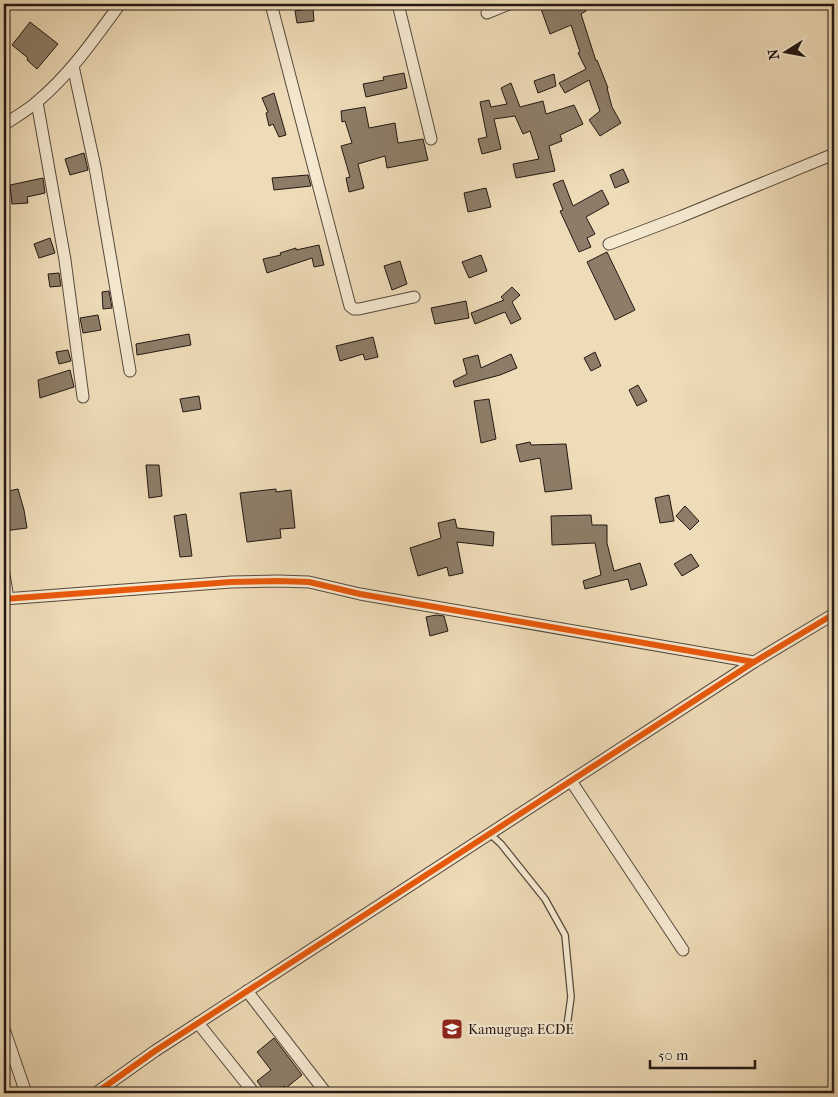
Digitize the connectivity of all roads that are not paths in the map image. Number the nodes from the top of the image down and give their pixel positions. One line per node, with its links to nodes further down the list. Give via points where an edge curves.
1 (120, 4): 6 (street)
2 (271, 4): 12 (street, via 350,306 359,309)
3 (398, 4): 9 (street)
4 (509, 4): 5 (street)
5 (487, 13)
6 (73, 66): 7 (street); 13 (street)
7 (37, 102): 8 (street); 14 (street, via 65,260)
8 (4, 126)
9 (431, 139)
10 (834, 154): 11 (street)
11 (609, 244)
12 (414, 297)
13 (130, 371)
14 (83, 396)
15 (4, 574): 16 (street)
16 (6, 599): 18 (street, via 230,582 308,582 360,594)
17 (834, 614): 18 (street)
18 (754, 662): 19 (street)
19 (571, 781): 20 (street); 21 (street)
20 (490, 834): 22 (street); 24 (lane, via 545,899 565,935 571,997)
21 (683, 950)
22 (247, 992): 23 (street); 29 (street)
23 (198, 1023): 27 (street); 28 (street)
24 (567, 1026)
25 (4, 1029): 26 (street)
26 (26, 1093)
27 (96, 1093)
28 (254, 1093)
29 (326, 1093)

